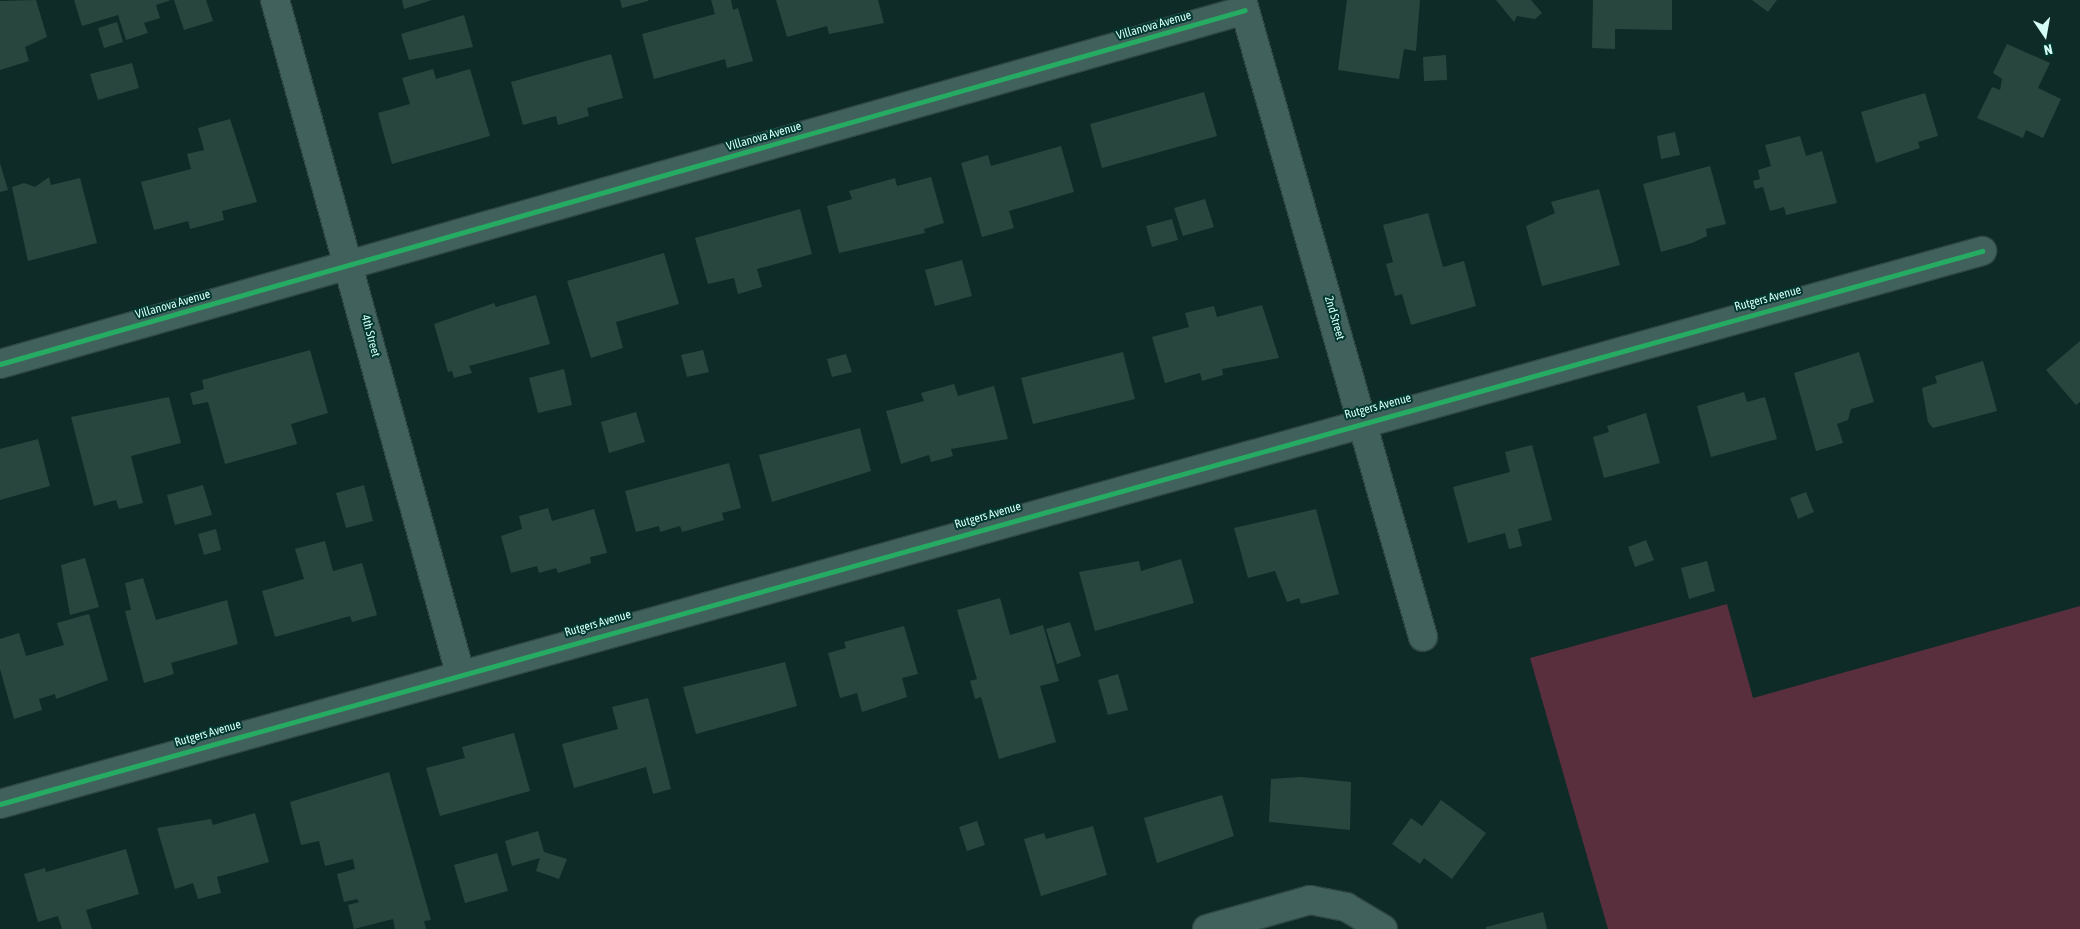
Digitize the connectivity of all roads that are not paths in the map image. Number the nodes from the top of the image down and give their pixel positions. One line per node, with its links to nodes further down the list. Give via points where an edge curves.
1 (275, 0): 4 (street, 4th Street)
2 (1244, 5): 4 (street, Villanova Avenue); 6 (street, 2nd Street)
3 (1982, 251): 6 (street, Rutgers Avenue)
4 (351, 266): 5 (street, Villanova Avenue); 8 (street, 4th Street)
5 (0, 364)
6 (1364, 421): 7 (street, 2nd Street); 8 (street, Rutgers Avenue)
7 (1423, 637)
8 (460, 673): 9 (street, Rutgers Avenue)
9 (0, 804)
10 (1208, 929): 11 (street, via 1310,900 1346,907)
11 (1383, 929)

